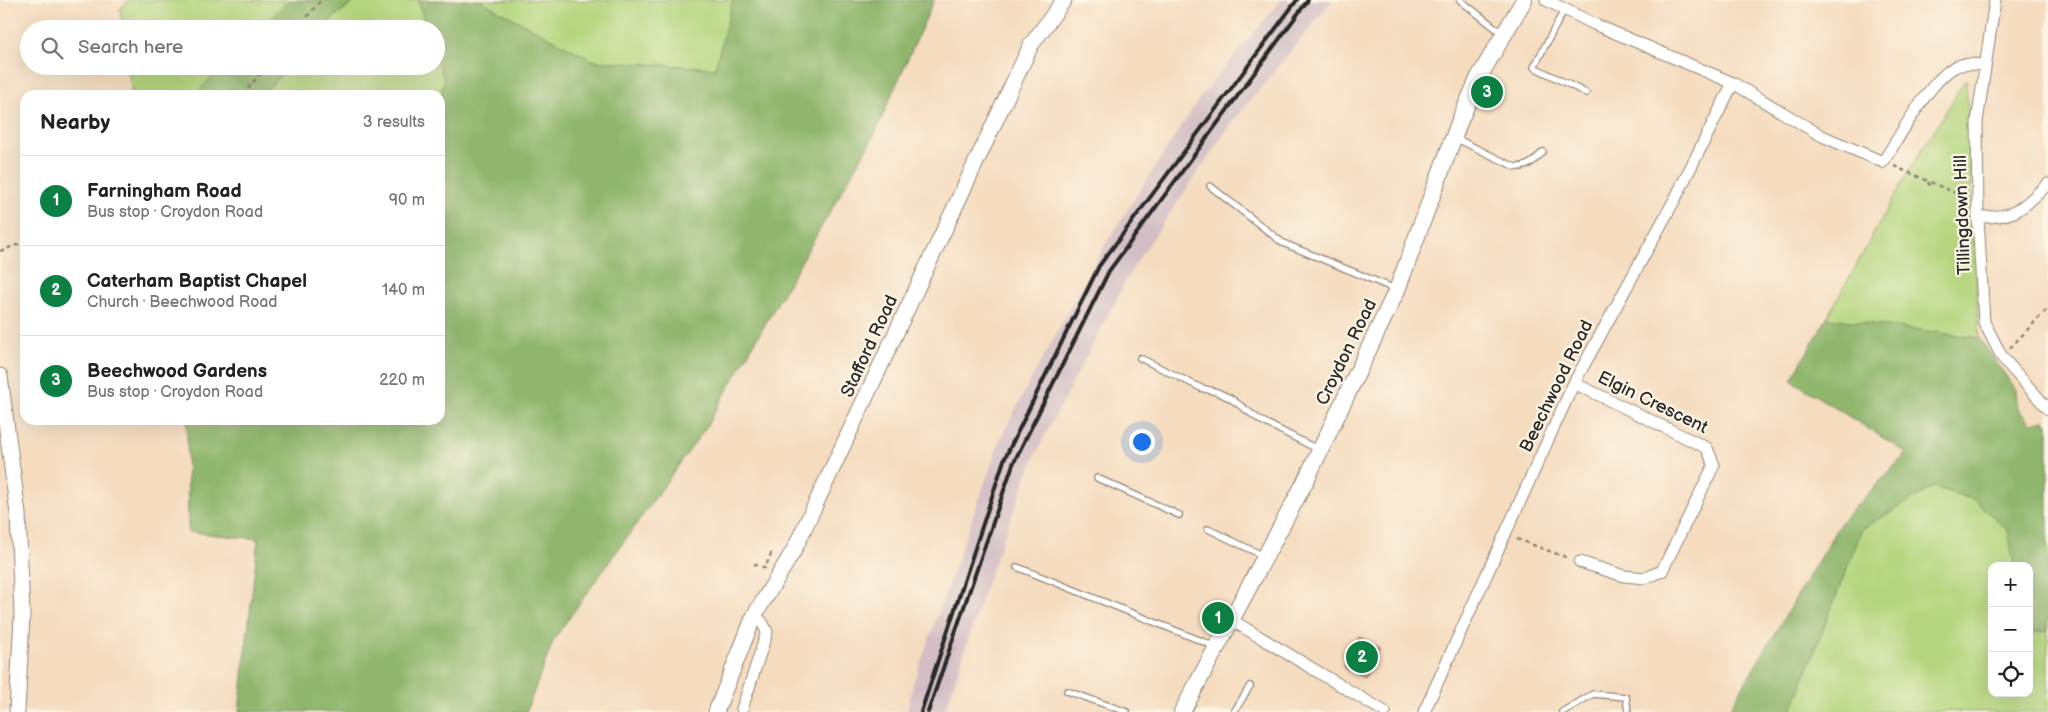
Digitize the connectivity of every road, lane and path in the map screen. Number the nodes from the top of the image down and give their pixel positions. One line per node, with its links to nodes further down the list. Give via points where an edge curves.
1 (321, 0): 8 (path)
2 (1064, 0): 41 (street, Stafford Road, via 1031,44 794,550)
3 (1460, 0): 9 (lane)
4 (1524, 0): 9 (main road, Croydon Road)
5 (1546, 0): 7 (street)
6 (1994, 0): 10 (street, Tillingdown Hill)
7 (1564, 10): 12 (street); 14 (lane, via 1534,67)
8 (304, 20)
9 (1503, 34): 15 (main road, Croydon Road, via 1479,77)
10 (1984, 65): 17 (street, via 1957,66 1944,74); 22 (street, Tillingdown Hill, via 1977,122)
11 (259, 75): 13 (path)
12 (1733, 83): 17 (street, via 1822,136); 31 (street, Beechwood Road, via 1675,199)
13 (246, 90)
14 (1586, 94)
15 (1454, 137): 16 (lane, via 1515,167 1529,165); 26 (main road, Croydon Road)
16 (1543, 152)
17 (1883, 162): 18 (path)
18 (1927, 181): 21 (path); 22 (path)
19 (1210, 186): 26 (lane, via 1283,243)
20 (2047, 187): 23 (street, via 2016,213 2000,218)
21 (1931, 188)
22 (1977, 202): 23 (street, Tillingdown Hill)
23 (1978, 217): 28 (street, Tillingdown Hill, via 1984,322)
24 (20, 244): 25 (path)
25 (0, 251)
26 (1397, 290): 33 (main road, Croydon Road)
27 (2048, 308): 28 (path)
28 (2002, 357): 32 (street, Tillingdown Hill)
29 (1140, 358): 33 (lane, via 1201,388 1230,398 1260,420)
30 (0, 376): 47 (street, via 18,514 22,616)
31 (1574, 383): 37 (street, Beechwood Road); 39 (street, Elgin Crescent, via 1707,448 1714,465 1662,570 1645,578 1624,576)
32 (2048, 409)
33 (1320, 451): 38 (main road, Croydon Road)
34 (1097, 478): 35 (lane)
35 (1179, 515)
36 (1208, 529): 38 (lane)
37 (1506, 535): 39 (path); 54 (street, Beechwood Road)
38 (1266, 557): 42 (main road, Croydon Road)
39 (1580, 562)
40 (1017, 567): 43 (lane)
41 (754, 616): 48 (street, Stafford Road); 49 (street, via 762,622 766,632)
42 (1233, 621): 43 (main road, Croydon Road); 46 (street)
43 (1218, 648): 51 (main road, Croydon Road)
44 (1250, 686): 52 (lane)
45 (1067, 691): 50 (lane)
46 (1371, 709): 53 (street)
47 (17, 712)
48 (716, 712)
49 (743, 712)
50 (1127, 712)
51 (1182, 712)
52 (1234, 712)
53 (1384, 712)
54 (1425, 712)
55 (1562, 712): 56 (lane, via 1593,694 1626,697)
56 (1628, 712)

